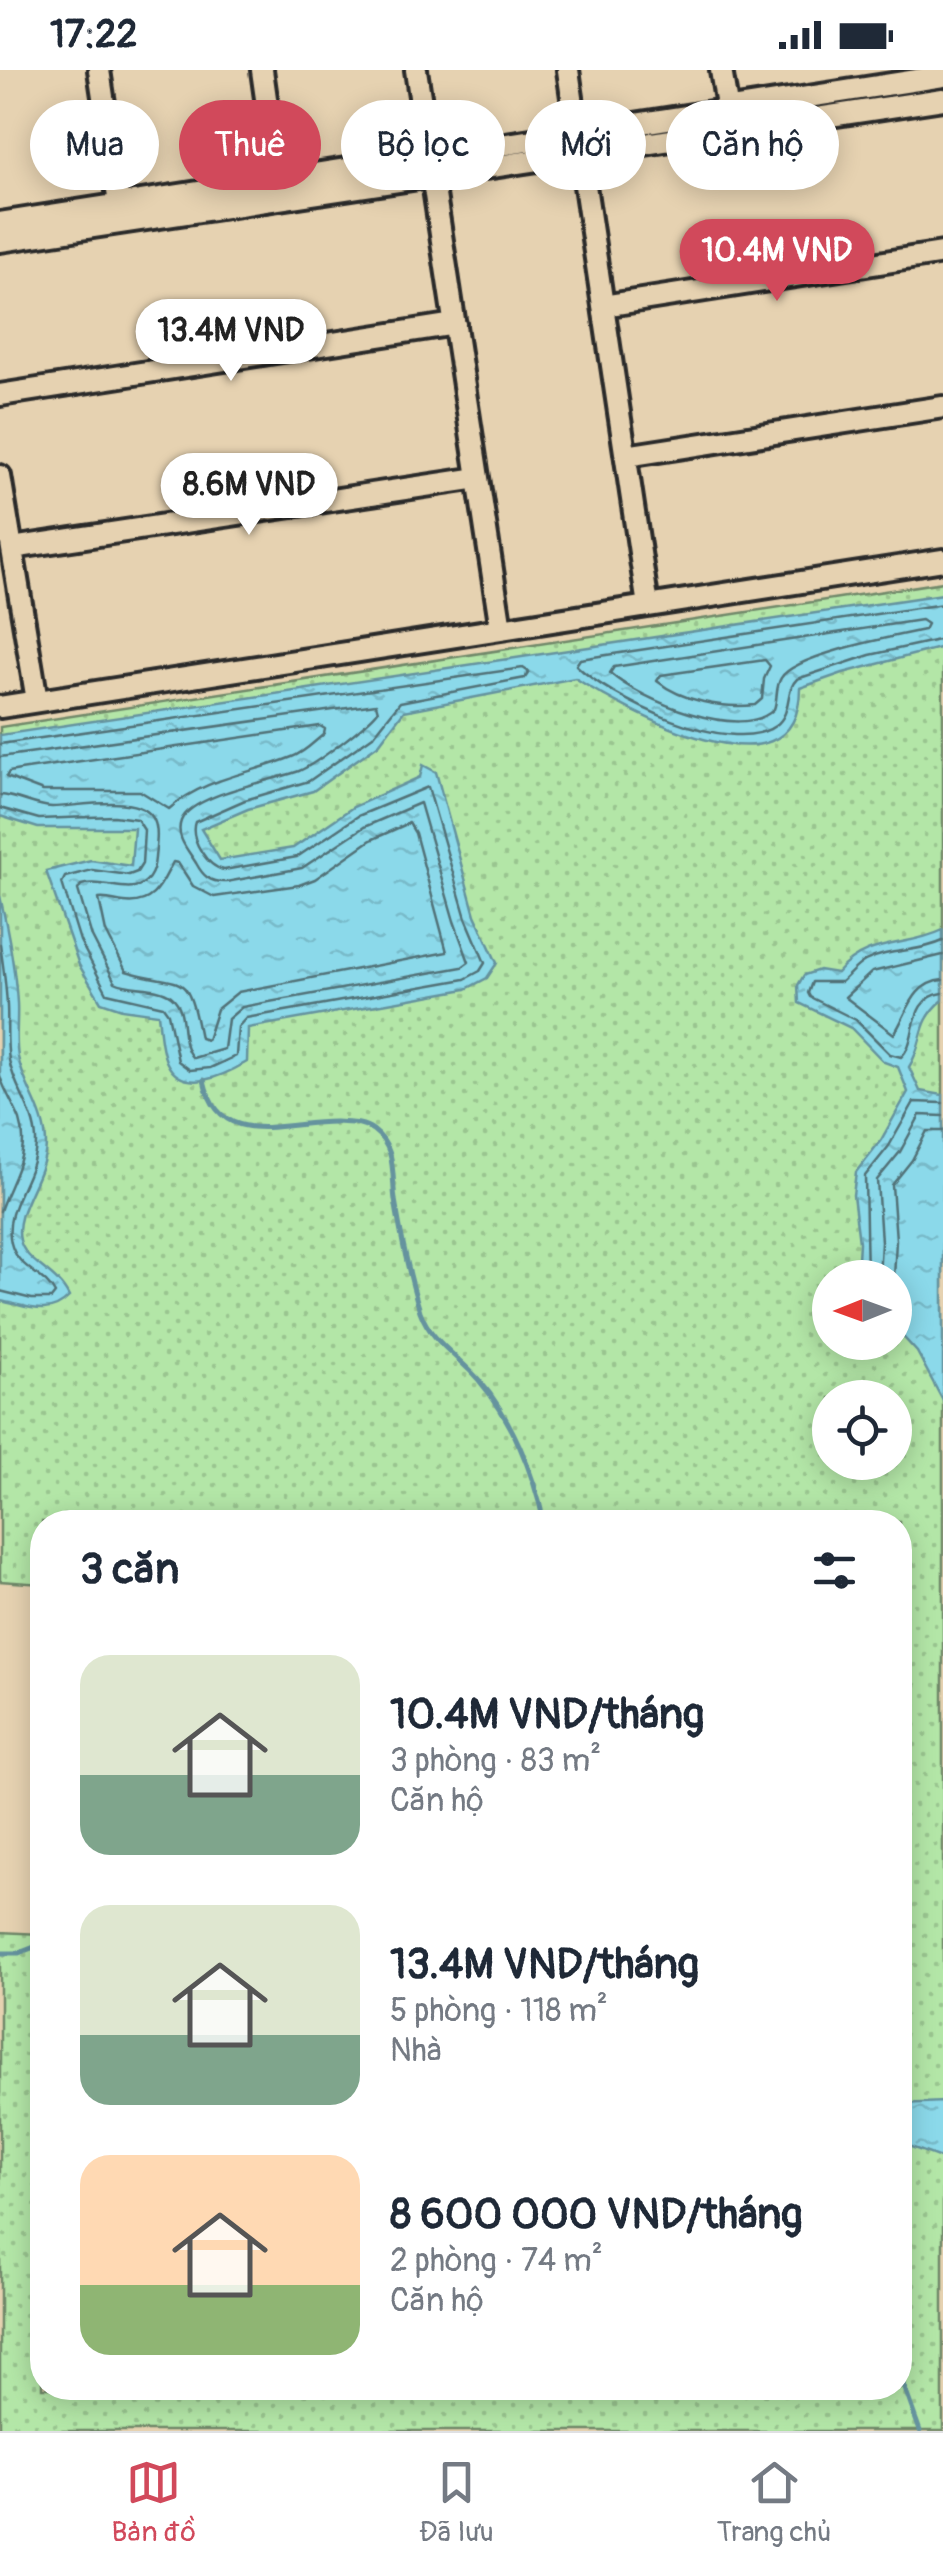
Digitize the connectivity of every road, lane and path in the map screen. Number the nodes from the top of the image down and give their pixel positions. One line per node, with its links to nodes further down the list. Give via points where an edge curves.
1 (99, 70): 18 (street)
2 (262, 70): 8 (street)
3 (416, 70): 9 (street)
4 (568, 70): 10 (street)
5 (722, 70): 11 (street)
6 (943, 76): 12 (street)
7 (943, 99): 13 (street)
8 (266, 100)
9 (421, 100)
10 (573, 100)
11 (726, 100)
12 (826, 100)
13 (839, 109)
14 (268, 190): 18 (street)
15 (274, 190): 20 (street)
16 (435, 190): 23 (street)
17 (586, 190): 22 (street)
18 (120, 204): 19 (street)
19 (0, 223)
20 (0, 241)
21 (943, 253): 22 (street)
22 (603, 306): 26 (street)
23 (455, 324): 24 (street); 28 (street)
24 (0, 395)
25 (943, 406): 26 (street)
26 (626, 456): 31 (street)
27 (0, 476): 29 (street)
28 (478, 478): 29 (street); 32 (street)
29 (12, 548): 33 (street)
30 (943, 560): 31 (street)
31 (648, 606): 32 (street)
32 (501, 629): 33 (street)
33 (37, 701): 34 (street)
34 (0, 707)

